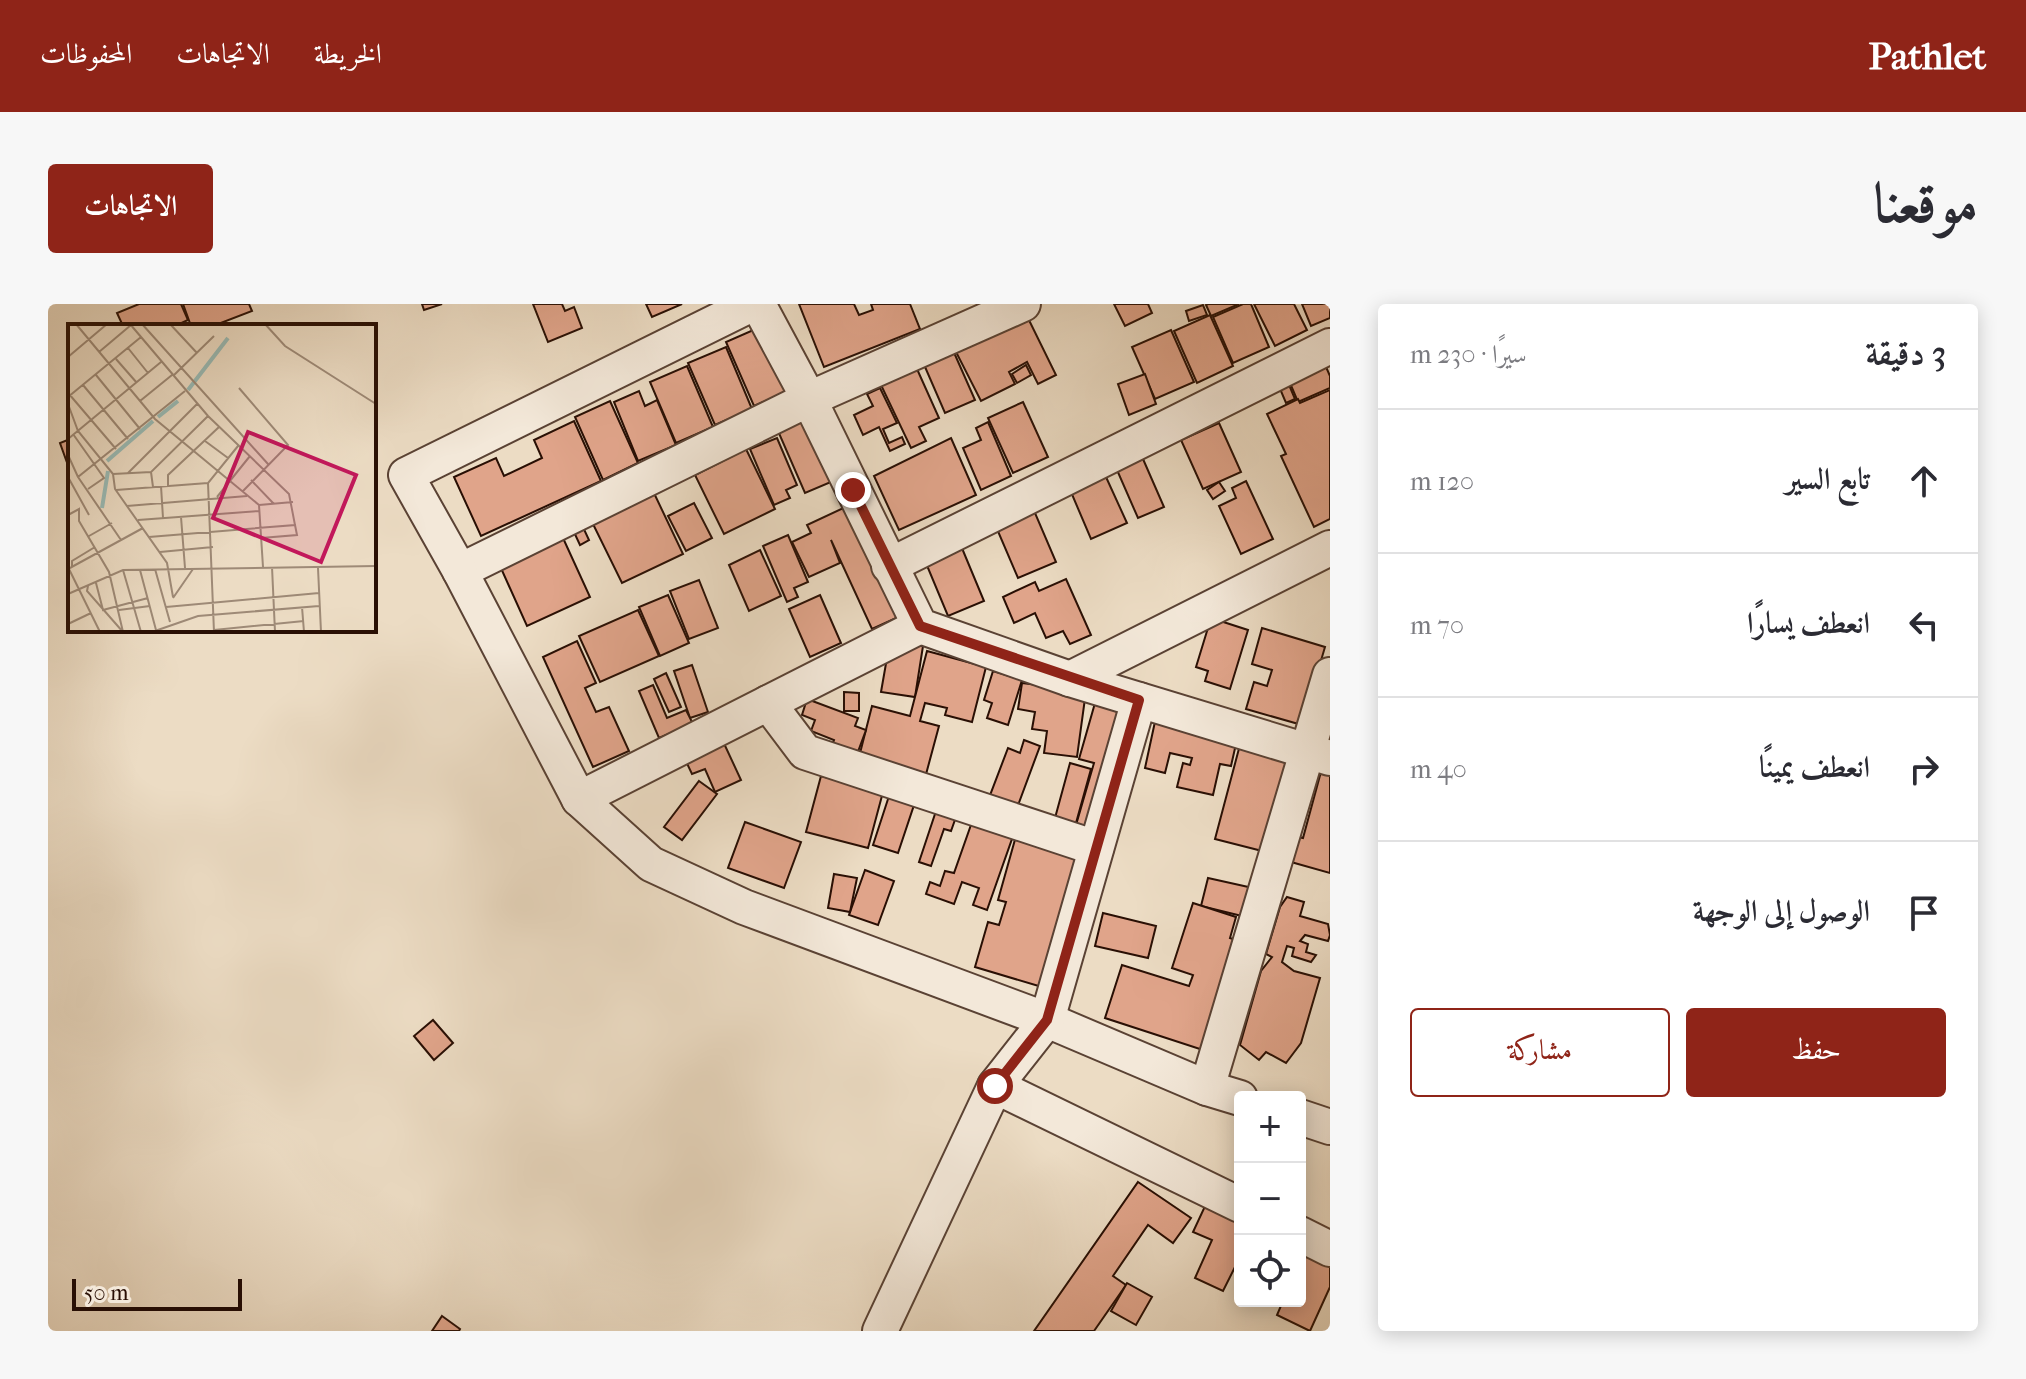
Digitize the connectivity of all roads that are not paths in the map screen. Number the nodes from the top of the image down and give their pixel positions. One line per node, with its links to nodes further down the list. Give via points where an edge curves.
1 (755, 304): 4 (street); 7 (street, via 406,475)
2 (1023, 304): 4 (street)
3 (1330, 346): 6 (street)
4 (809, 399): 6 (street); 7 (street)
5 (1330, 548): 10 (street)
6 (889, 566): 8 (street)
7 (460, 571): 14 (street)
8 (920, 626): 10 (street); 12 (street)
9 (1330, 675): 13 (street)
10 (1070, 679): 11 (street)
11 (1139, 700): 13 (street); 15 (street)
12 (768, 703): 14 (street); 15 (street, via 805,752)
13 (1318, 755): 18 (street)
14 (579, 799): 16 (street, via 651,864 744,907)
15 (1096, 848): 16 (street)
16 (1047, 1020): 17 (street); 18 (street)
17 (995, 1086): 22 (street); 25 (street)
18 (1207, 1088): 19 (street)
19 (1234, 1096)
20 (1306, 1119): 21 (street)
21 (1330, 1127)
22 (1234, 1202)
23 (1302, 1235): 24 (street)
24 (1330, 1249)
25 (880, 1331)

